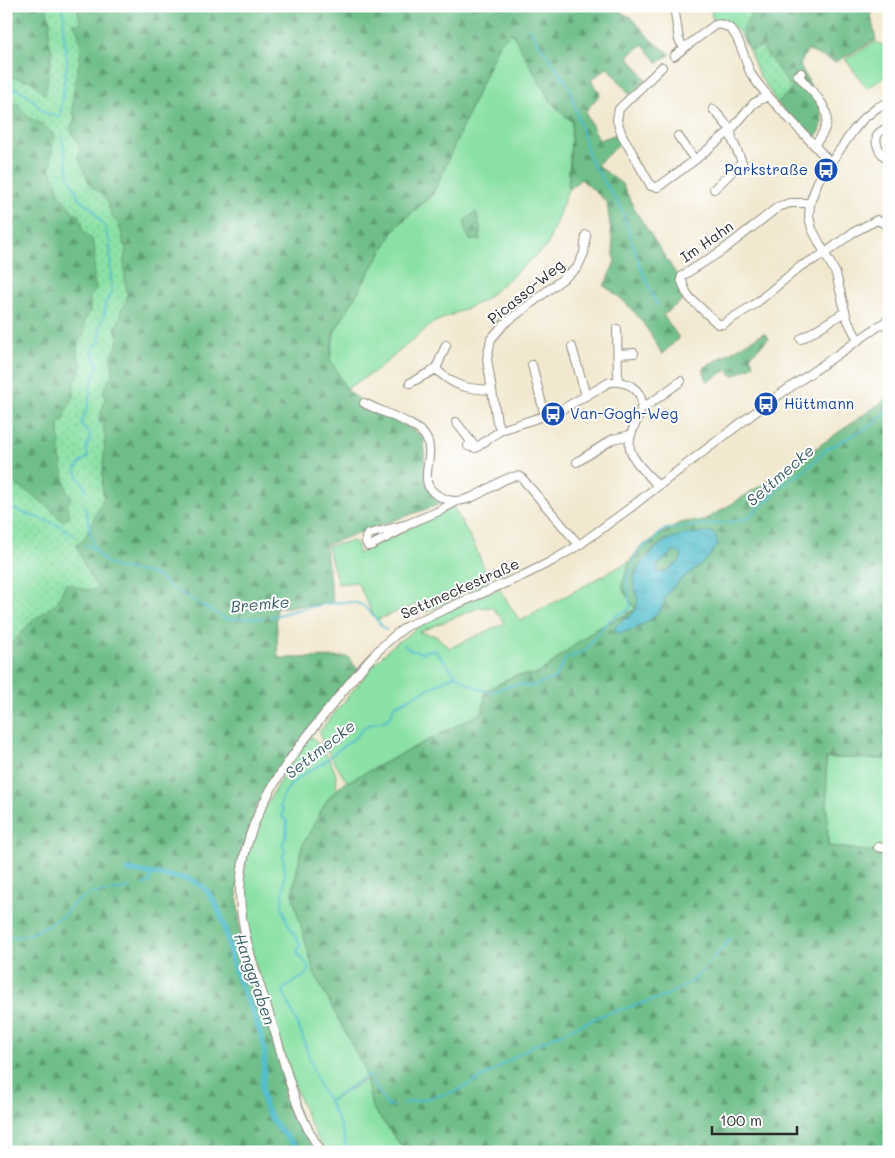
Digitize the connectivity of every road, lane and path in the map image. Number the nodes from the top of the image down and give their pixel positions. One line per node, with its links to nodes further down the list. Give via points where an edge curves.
1 (674, 6): 2 (street, via 679,40)
2 (684, 48): 3 (street); 6 (street, via 714,25 727,26 733,31 751,73)
3 (674, 56)
4 (662, 67): 14 (street, via 621,106 617,116 619,127 653,187)
5 (801, 73): 12 (street, via 798,75 821,103 828,119 825,132)
6 (768, 96): 10 (street, via 754,103); 12 (street)
7 (889, 102): 15 (street, via 863,119)
8 (713, 109): 10 (street)
9 (889, 128): 13 (street, via 879,133 877,138 882,156)
10 (731, 130): 14 (street); 16 (street, via 742,162)
11 (678, 136): 14 (street)
12 (814, 145): 15 (street)
13 (889, 159)
14 (695, 160)
15 (830, 163): 17 (street, via 818,181)
16 (714, 189)
17 (810, 203): 21 (street, via 810,223); 21 (street, Im Hahn, via 790,203 776,208 681,279 691,299 720,325 755,304 801,266)
18 (889, 208): 19 (street)
19 (887, 227): 21 (street, via 877,220 865,225)
20 (586, 235): 36 (street, Picasso-Weg, via 584,253 576,268 504,324 491,339 487,359)
21 (824, 254): 22 (street, via 838,278)
22 (845, 312): 25 (street); 26 (street)
23 (889, 320): 26 (street, Settmeckestraße)
24 (617, 329): 30 (street)
25 (801, 339)
26 (858, 340): 45 (street, Settmeckestraße, via 766,404)
27 (446, 345): 32 (street)
28 (572, 347): 37 (street)
29 (634, 353): 30 (street)
30 (618, 354): 34 (street)
31 (532, 365): 40 (street)
32 (436, 369): 35 (street); 36 (street, via 460,386)
33 (680, 380): 39 (street)
34 (618, 381): 37 (street); 39 (street, via 635,389)
35 (410, 383)
36 (492, 390): 42 (street, Picasso-Weg)
37 (586, 396): 40 (street)
38 (364, 402): 46 (street, via 424,434 429,448 428,484 440,497)
39 (642, 408): 43 (street)
40 (545, 416): 42 (street)
41 (456, 422): 42 (street, via 472,447)
42 (501, 430)
43 (630, 434): 44 (street, via 613,439); 45 (street, via 632,453)
44 (577, 462)
45 (658, 486): 48 (street, Settmeckestraße)
46 (457, 501): 47 (street); 48 (street, via 480,494 510,477 521,477)
47 (408, 524): 47 (street, via 372,545 366,542 369,534)
48 (579, 545): 51 (street, Settmeckestraße, via 524,575 407,626 393,636 359,671 298,748 272,787 255,821 241,875 244,930 300,1111)
49 (878, 847): 50 (street)
50 (889, 849)
51 (322, 1152)

